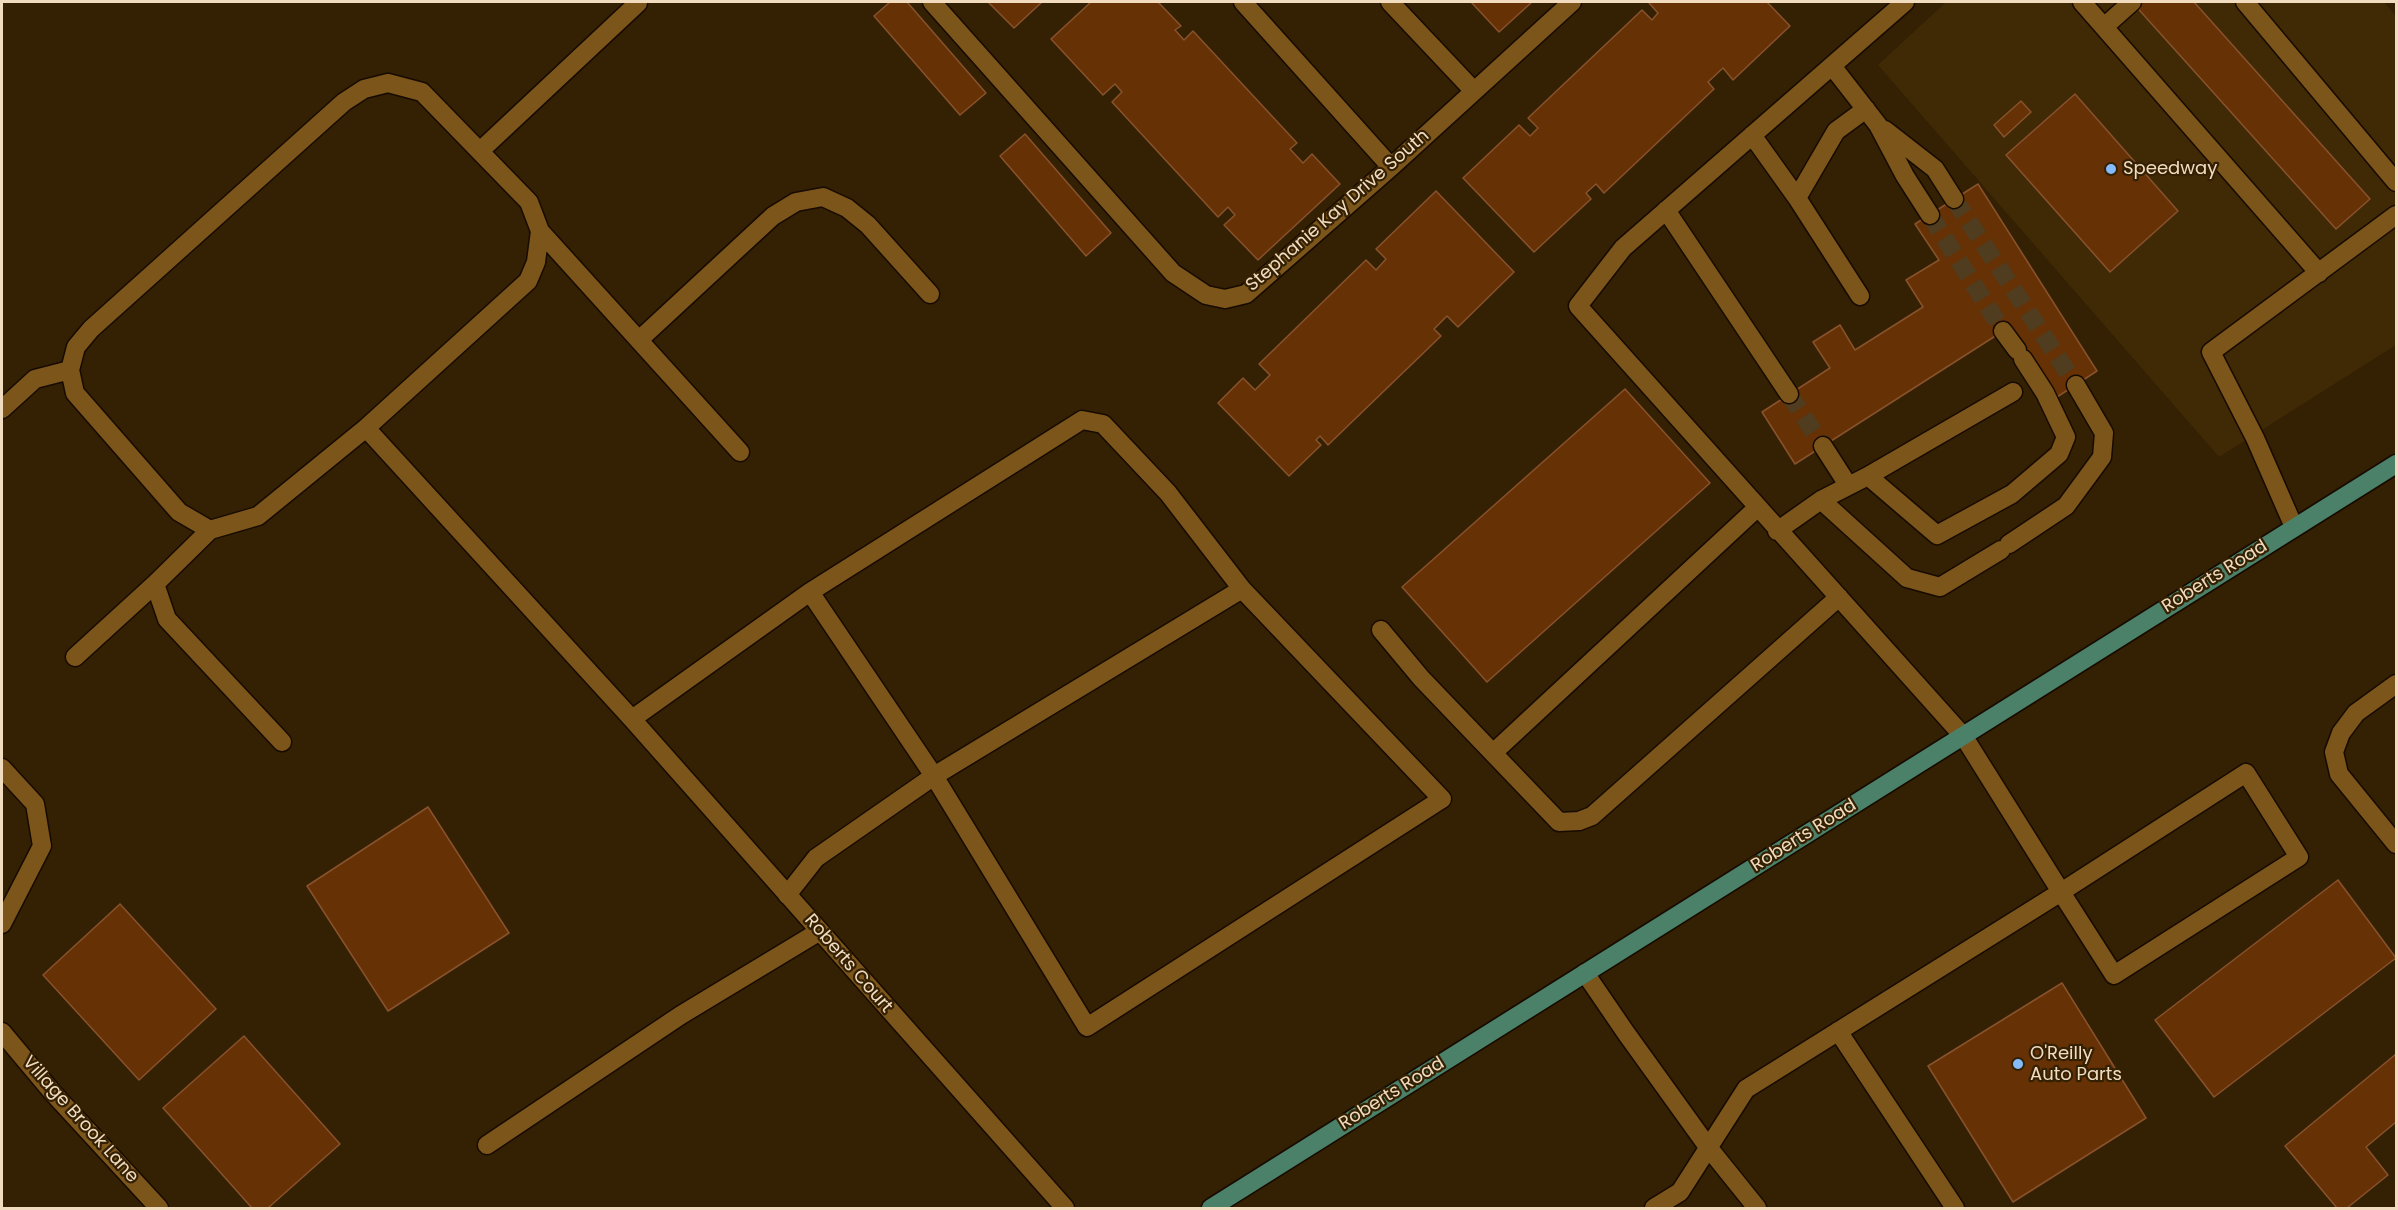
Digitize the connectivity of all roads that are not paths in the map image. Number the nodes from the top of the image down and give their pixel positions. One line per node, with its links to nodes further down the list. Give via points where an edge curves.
1 (932, 2): 17 (street, Stephanie Kay Drive South, via 1173,273 1206,296 1225,299 1246,294)
2 (1243, 2): 17 (street)
3 (1390, 2): 12 (street)
4 (1572, 2): 12 (street, Stephanie Kay Drive South)
5 (1905, 2): 11 (street)
6 (2082, 2): 10 (street)
7 (2132, 2): 10 (street)
8 (2245, 2): 18 (street)
9 (639, 3): 16 (street)
10 (2104, 27): 25 (street)
11 (1832, 66): 13 (street); 15 (street)
12 (1473, 90): 17 (street, Stephanie Kay Drive South)
13 (1866, 109): 14 (street); 19 (street, via 1836,131)
14 (1878, 125): 20 (street, via 1935,169); 22 (street)
15 (1752, 135): 19 (street); 21 (street)
16 (480, 151): 24 (street, via 529,202); 30 (street, via 422,92 387,83 364,89 344,102 91,328 76,347)
17 (1391, 167)
18 (2397, 182)
19 (1797, 198): 27 (street)
20 (1954, 199)
21 (1666, 210): 33 (street); 42 (street, via 1623,248 1578,306)
22 (1930, 215)
23 (2397, 215): 25 (street)
24 (540, 231): 29 (street); 35 (street, via 536,262 528,281)
25 (2319, 273): 43 (street, via 2211,352)
26 (930, 294): 29 (street, via 868,225 847,208 823,197 796,202 773,216)
27 (1860, 296)
28 (2003, 331): 39 (street, via 2045,393 2066,437 2059,454 2012,494 1937,535)
29 (639, 340): 37 (street)
30 (70, 370): 34 (street, via 35,380); 44 (street, via 75,393 178,512)
31 (2076, 385): 41 (street, via 2104,433 2102,457 2066,506 1940,586 1906,578)
32 (2013, 392): 39 (street)
33 (1790, 394)
34 (2, 409)
35 (366, 428): 44 (street, via 258,516); 53 (street, Roberts Court)
36 (1823, 446): 40 (street)
37 (740, 452)
38 (2397, 464): 43 (main road, Roberts Road)
39 (1868, 476): 40 (street)
40 (1848, 485): 41 (street)
41 (1821, 500): 45 (street)
42 (1758, 507): 45 (street); 56 (street)
43 (2294, 527): 54 (main road, Roberts Road)
44 (210, 530): 46 (street)
45 (1777, 531): 49 (street)
46 (155, 584): 51 (street); 55 (street, via 166,619)
47 (1242, 589): 48 (street, via 1168,493 1103,424 1082,420); 58 (street); 58 (street, via 1442,799 1087,1027)
48 (810, 592): 53 (street); 58 (street)
49 (1839, 597): 54 (street); 56 (street, via 1592,816 1559,822)
50 (1381, 630): 56 (street)
51 (75, 657)
52 (2397, 684): 59 (street, via 2356,713 2341,732 2334,752 2339,774)
53 (632, 719): 61 (street, Roberts Court)
54 (1964, 737): 60 (street); 64 (main road, Roberts Road)
55 (282, 742)
56 (1493, 753)
57 (2, 768): 62 (street, via 35,804 42,846)
58 (933, 776): 61 (street, via 816,858)
59 (2397, 844)
60 (2061, 892): 60 (street, via 2246,773 2299,857 2114,975); 65 (street)
61 (787, 894): 63 (street, Roberts Court)
62 (2, 924)
63 (820, 931): 67 (street, via 681,1015); 70 (street, Roberts Court)
64 (1585, 973): 68 (street); 71 (main road, Roberts Road)
65 (1838, 1031): 68 (street, via 1746,1089); 74 (street)
66 (2, 1032): 69 (street, Village Brook Lane)
67 (488, 1145)
68 (1708, 1147): 72 (street, via 1680,1192); 73 (street)
69 (159, 1209)
70 (1065, 1209)
71 (1211, 1209)
72 (1654, 1209)
73 (1757, 1209)
74 (1954, 1209)

